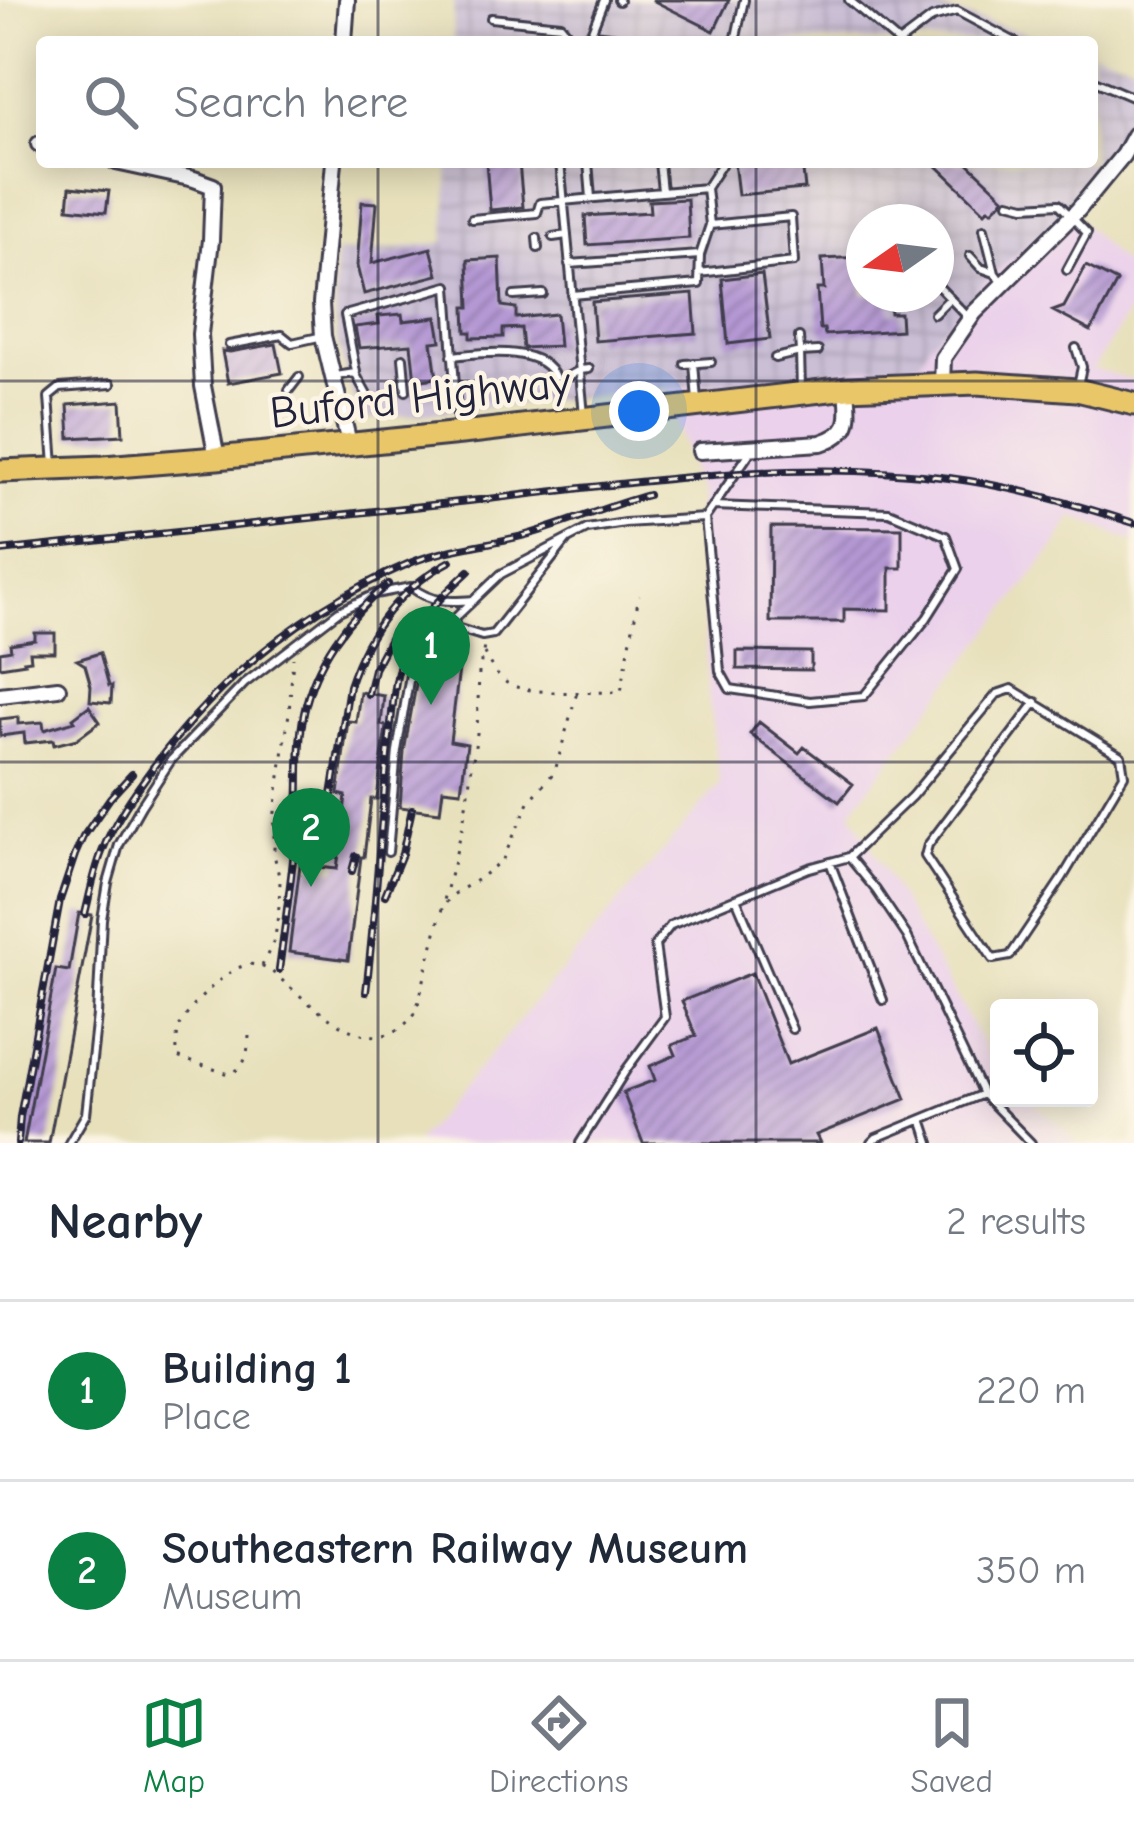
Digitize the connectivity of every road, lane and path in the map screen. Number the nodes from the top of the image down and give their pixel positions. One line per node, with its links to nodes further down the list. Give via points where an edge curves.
1 (347, 0): 7 (street)
2 (744, 0): 11 (lane)
3 (849, 0): 12 (lane)
4 (602, 1): 6 (lane)
5 (490, 19): 8 (lane, via 561,25)
6 (591, 33): 9 (lane); 10 (lane)
7 (344, 36)
8 (569, 36)
9 (584, 36)
10 (604, 36)
11 (736, 36)
12 (892, 36)
13 (907, 36): 14 (lane, via 957,11)
14 (1004, 36)
15 (1098, 83): 16 (lane)
16 (1134, 98)
17 (1134, 135): 29 (street)
18 (144, 168): 80 (street, via 212,186 200,334)
19 (333, 168): 48 (street)
20 (560, 168): 27 (lane)
21 (588, 168): 26 (lane)
22 (660, 168): 25 (lane)
23 (719, 168): 24 (lane)
24 (706, 188): 25 (lane); 31 (lane)
25 (662, 191): 26 (lane)
26 (591, 198): 27 (lane)
27 (563, 200): 30 (lane, via 540,199 537,213); 33 (lane)
28 (1010, 202): 29 (lane, via 1059,204)
29 (1072, 216): 40 (lane, via 1087,233); 42 (street)
30 (472, 219)
31 (710, 225): 37 (lane); 41 (lane, via 791,218 794,262)
32 (984, 229): 42 (lane)
33 (567, 236): 34 (lane); 39 (lane)
34 (553, 237)
35 (537, 238): 36 (lane)
36 (538, 248)
37 (700, 255): 39 (lane); 41 (lane)
38 (970, 256): 42 (lane)
39 (569, 265): 44 (lane)
40 (1066, 270)
41 (699, 273): 44 (lane, via 699,284)
42 (999, 278): 47 (street)
43 (543, 294): 45 (lane)
44 (572, 295): 59 (lane)
45 (514, 296)
46 (954, 302): 47 (lane)
47 (970, 319): 64 (street, via 943,358)
48 (323, 336): 50 (lane); 61 (street)
49 (799, 337): 53 (lane)
50 (229, 345)
51 (1076, 348): 69 (lane)
52 (818, 351): 53 (lane)
53 (800, 352): 56 (lane); 71 (lane)
54 (452, 356): 59 (lane, via 503,352 545,362 561,379); 60 (lane, via 448,286 345,315); 65 (lane)
55 (403, 358): 70 (lane)
56 (775, 358)
57 (710, 362): 73 (lane, via 690,363)
58 (363, 363): 60 (lane)
59 (584, 370): 75 (lane)
60 (356, 372): 61 (lane); 72 (lane)
61 (333, 376): 77 (street)
62 (299, 377): 68 (lane)
63 (111, 384): 81 (lane, via 60,388 49,398)
64 (942, 384): 67 (main road, Buford Highway); 69 (main road, Buford Highway)
65 (459, 387): 66 (lane); 76 (lane)
66 (444, 388)
67 (847, 388): 71 (main road, Buford Highway); 78 (street, via 849,417 836,438)
68 (289, 390)
69 (1076, 390): 74 (main road, Buford Highway)
70 (406, 392)
71 (801, 392): 73 (main road, Buford Highway)
72 (367, 395)
73 (697, 404): 75 (main road, Buford Highway)
74 (1134, 404)
75 (584, 419): 76 (main road, Buford Highway)
76 (458, 433): 77 (main road, Buford Highway)
77 (349, 443): 80 (main road, Buford Highway)
78 (754, 446): 79 (street); 83 (lane)
79 (700, 451)
80 (217, 458): 81 (main road, Buford Highway)
81 (54, 470): 82 (main road, Buford Highway)
82 (0, 471)
83 (713, 506): 84 (lane); 84 (lane, via 889,512 946,536 958,569 864,696 810,701 730,689 720,671)
84 (704, 518): 85 (lane, via 587,529)
85 (567, 540): 87 (lane, via 501,574); 89 (lane)
86 (639, 595): 93 (path, via 620,692)
87 (474, 600): 88 (lane); 90 (lane, via 437,602 411,587 393,590 358,600)
88 (455, 624): 89 (lane); 96 (lane, via 432,628 422,659 412,663)
89 (486, 635): 91 (path)
90 (294, 644): 101 (path, via 274,819 277,922); 107 (lane, via 171,760 119,845 102,919 86,1114)
91 (483, 651): 93 (path, via 506,682); 100 (path, via 471,783)
92 (58, 688): 94 (street)
93 (577, 692): 100 (path, via 555,771 529,802 503,859)
94 (0, 695)
95 (1036, 702): 95 (lane, via 1120,756 1124,775 1010,956 993,959 925,856); 97 (lane, via 1012,688 997,694)
96 (388, 852)
97 (850, 857): 98 (lane); 105 (lane, via 907,936)
98 (830, 862): 99 (lane); 102 (lane)
99 (736, 898): 103 (lane); 108 (lane, via 671,925 656,946 665,1017)
100 (442, 910): 101 (path, via 416,1012 380,1036 349,1032)
101 (262, 966): 104 (path, via 230,973 190,1010 177,1058 229,1074 246,1058)
102 (883, 1000)
103 (792, 1029)
104 (249, 1036)
105 (983, 1094): 106 (lane); 111 (lane)
106 (922, 1119): 109 (lane); 110 (lane)
107 (69, 1143)
108 (580, 1143)
109 (871, 1143)
110 (930, 1143)
111 (1031, 1143)

